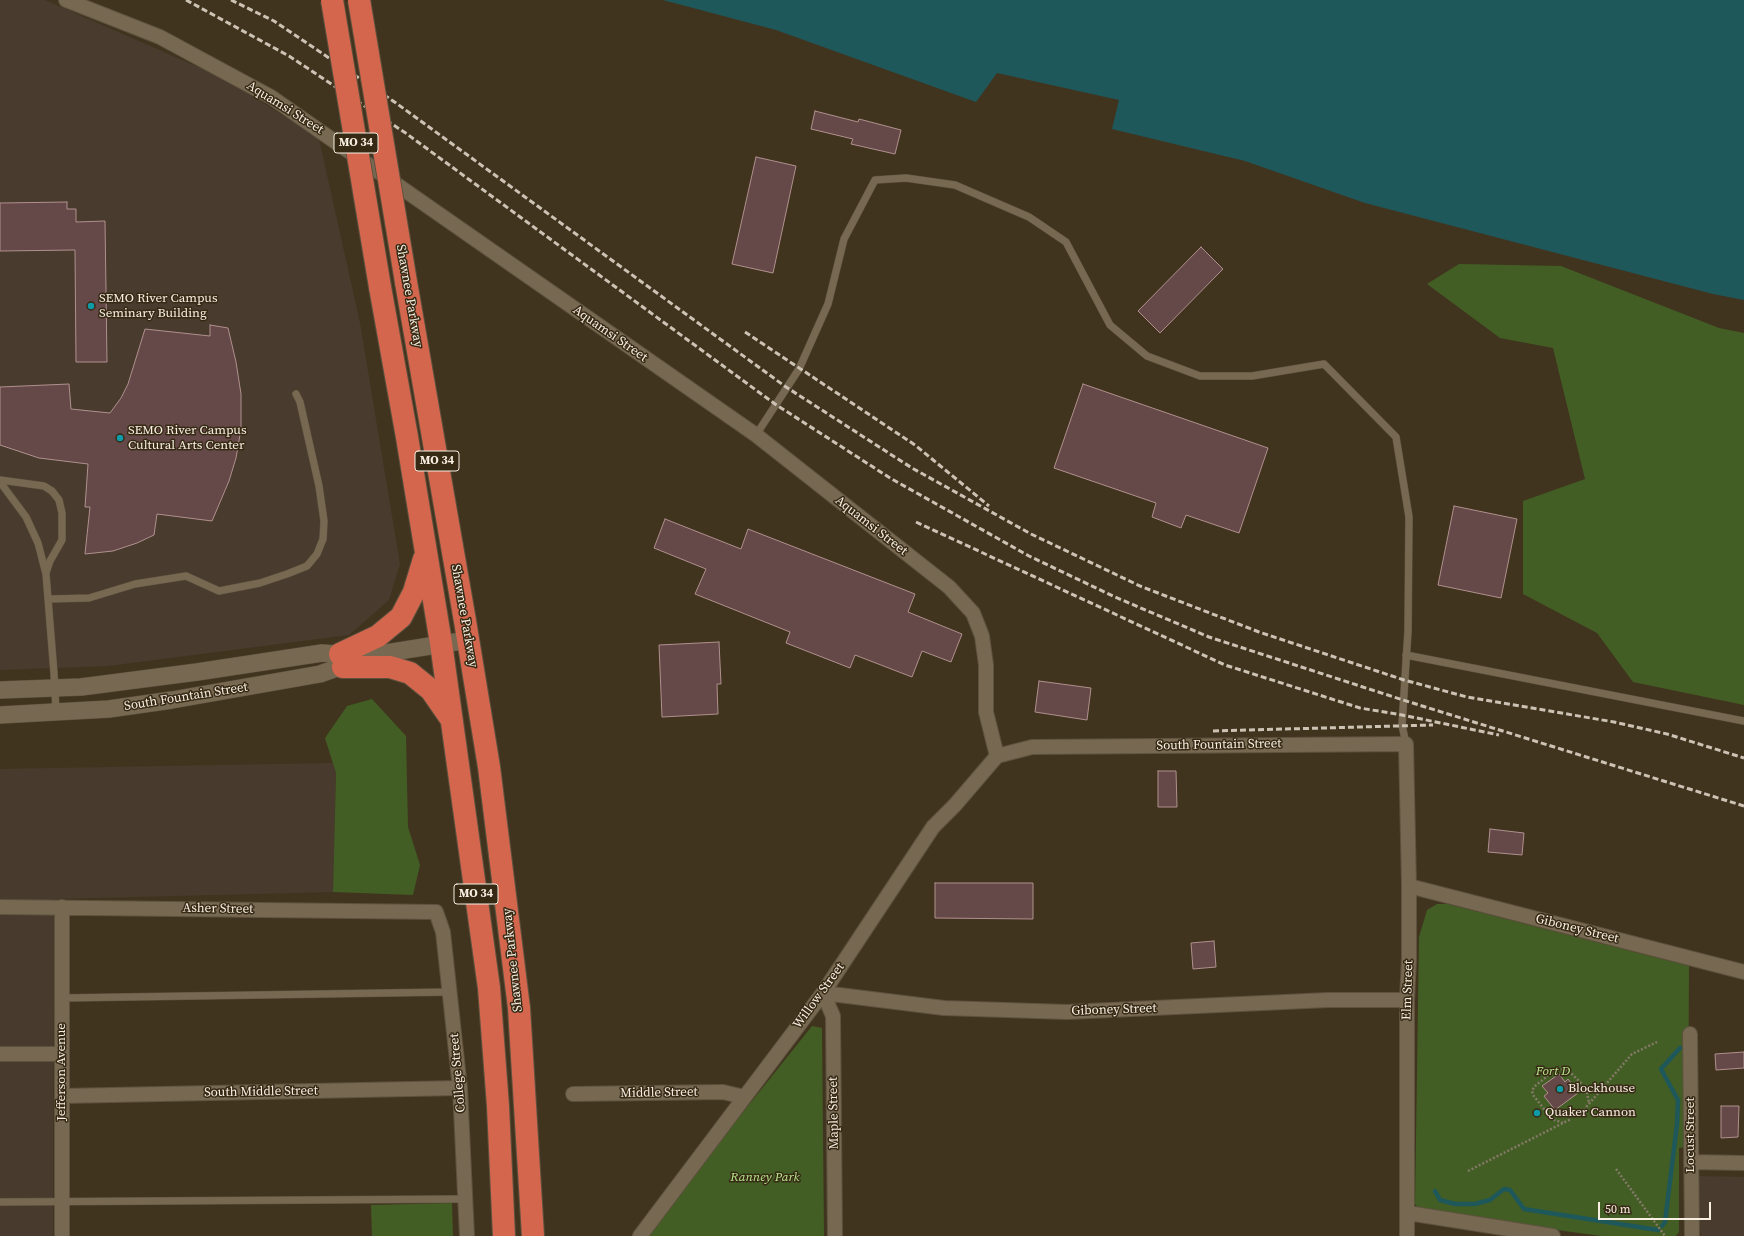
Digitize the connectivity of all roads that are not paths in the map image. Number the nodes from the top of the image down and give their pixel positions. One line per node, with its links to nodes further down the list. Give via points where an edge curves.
1 (66, 0): 5 (street, Aquamsi Street, via 160,37 271,97)
2 (332, 0): 7 (highway, Shawnee Parkway / MO 34, bridge)
3 (359, 0): 10 (highway, Shawnee Parkway / MO 34, bridge)
4 (296, 394): 9 (lane, via 319,486 324,521 323,539 317,554 307,566 260,583 219,591 186,576 135,584 89,598)
5 (756, 435): 12 (lane, via 799,369 828,304 844,239 875,180 906,178 955,186 1030,217 1066,242 1110,324 1147,356 1200,376 1252,376 1324,364 1396,437 1409,517 1410,574); 21 (street, Aquamsi Street, via 950,588 973,613 982,636 986,665 986,712)
6 (0, 481): 8 (lane, via 26,517 38,543); 8 (lane, via 44,486 59,500 62,512 62,540)
7 (426, 554): 11 (highway, Shawnee Parkway / MO 34); 13 (highway, via 414,592 401,617)
8 (46, 574): 9 (lane)
9 (48, 599): 14 (lane)
10 (468, 640): 11 (street, South Fountain Street); 47 (highway, Shawnee Parkway / MO 34, via 489,767 519,1008)
11 (441, 644): 13 (street, South Fountain Street); 18 (highway, Shawnee Parkway / MO 34)
12 (1406, 655): 19 (lane); 20 (lane, via 1402,725)
13 (342, 661): 14 (street, South Fountain Street, via 322,653 197,672); 16 (street, South Fountain Street, via 320,674 110,709); 18 (highway, via 390,667 410,673 431,690)
14 (56, 688): 15 (street, South Fountain Street); 16 (lane)
15 (0, 690)
16 (56, 712): 17 (street, South Fountain Street)
17 (0, 714)
18 (452, 719): 46 (highway, Shawnee Parkway / MO 34, via 489,988)
19 (1744, 721)
20 (1406, 744): 21 (street, South Fountain Street, via 1032,747); 22 (street, Elm Street)
21 (997, 756): 28 (street, Willow Street, via 933,827)
22 (1409, 886): 26 (street, Giboney Street); 30 (street, Elm Street)
23 (0, 907): 24 (street, Asher Street)
24 (62, 907): 25 (street, Asher Street); 29 (street, Jefferson Avenue)
25 (436, 912): 27 (street, College Street, via 443,932)
26 (1744, 972)
27 (450, 992): 29 (lane); 34 (street, College Street)
28 (823, 993): 30 (street, Giboney Street, via 944,1008 1067,1012 1328,1000); 37 (street, Willow Street); 49 (street, Maple Street, via 833,1016)
29 (62, 998): 33 (street, Jefferson Avenue)
30 (1406, 1000): 43 (street, Elm Street)
31 (1690, 1034): 38 (street, Locust Street)
32 (0, 1054): 33 (street)
33 (62, 1054): 36 (street, Jefferson Avenue)
34 (460, 1088): 36 (street, South Middle Street); 40 (street, College Street)
35 (573, 1094): 37 (street, Middle Street, via 723,1092)
36 (62, 1096): 42 (street, Jefferson Avenue)
37 (744, 1097): 48 (street, Willow Street)
38 (1691, 1162): 39 (street); 52 (street, Locust Street)
39 (1744, 1163)
40 (465, 1199): 42 (lane); 45 (street, College Street)
41 (0, 1202): 42 (lane)
42 (62, 1202): 44 (street, Jefferson Avenue)
43 (1408, 1213): 50 (street, Elm Street); 51 (street)
44 (62, 1236)
45 (467, 1236)
46 (504, 1236)
47 (533, 1236)
48 (640, 1236)
49 (835, 1236)
50 (1407, 1236)
51 (1553, 1236)
52 (1692, 1236)

